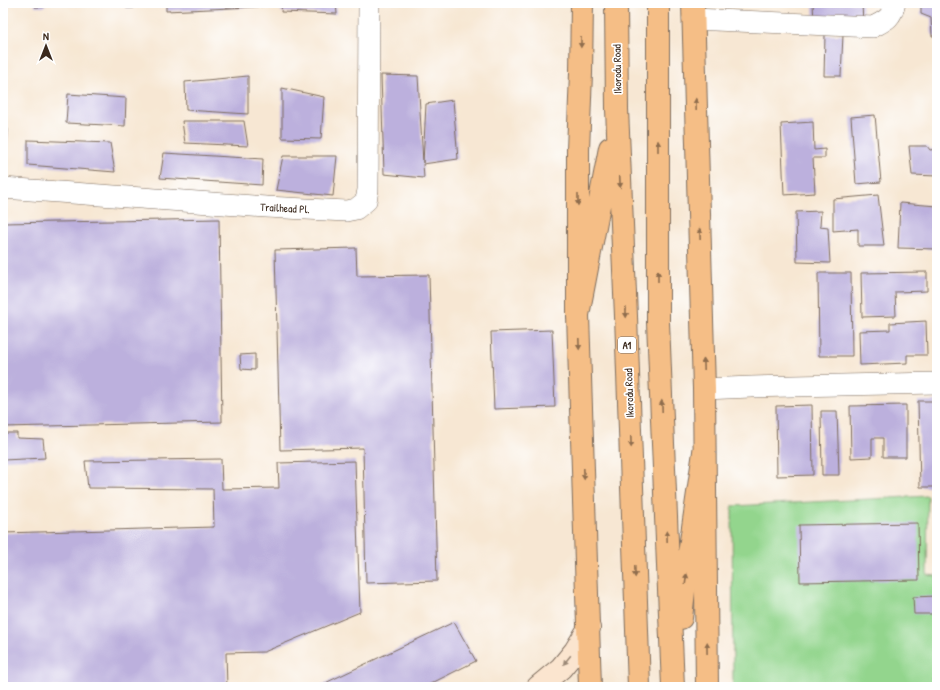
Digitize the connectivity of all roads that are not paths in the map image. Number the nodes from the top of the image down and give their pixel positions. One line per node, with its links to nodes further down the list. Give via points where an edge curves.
1 (369, 3): 8 (street, Trailhead Pl., via 368,190 366,201 356,209 346,211 266,207)
2 (582, 3): 9 (main road, one-way to 9, via 578,150)
3 (616, 3): 7 (main road, Ikorodu Road / A1)
4 (658, 3): 17 (main road, one-way to 4, via 658,322)
5 (895, 3): 6 (street, via 893,12 886,21 873,27)
6 (693, 11): 11 (main road, one-way to 6)
7 (617, 109): 9 (main road); 16 (main road, Ikorodu Road / A1, one-way to 16)
8 (3, 188)
9 (578, 315): 13 (main road, one-way to 13)
10 (937, 383): 11 (street)
11 (704, 389): 12 (main road)
12 (704, 452): 17 (main road, one-way to 12); 18 (main road, one-way to 12)
13 (589, 628): 14 (main road, one-way to 14, via 561,668); 15 (main road)
14 (538, 687)
15 (590, 687)
16 (639, 687)
17 (673, 687)
18 (707, 687)

